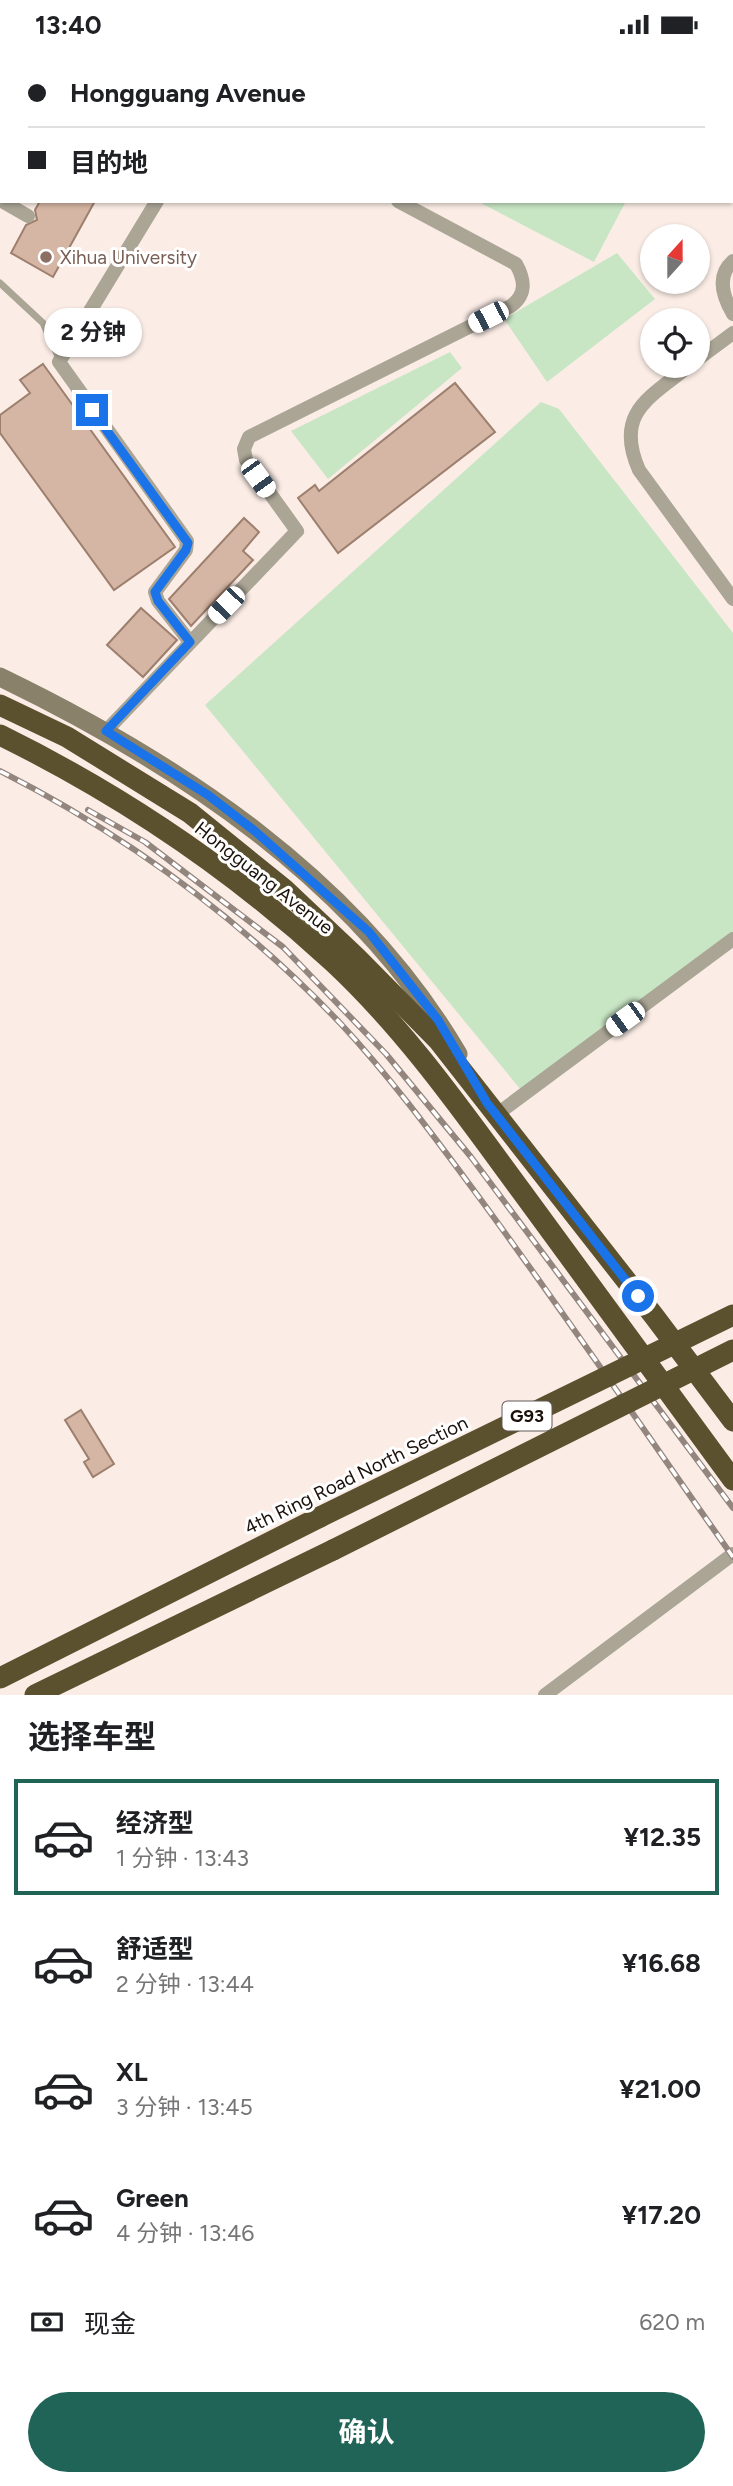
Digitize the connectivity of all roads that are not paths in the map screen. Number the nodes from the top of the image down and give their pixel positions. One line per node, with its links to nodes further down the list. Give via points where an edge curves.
1 (3, 203): 4 (street)
2 (156, 203): 10 (street)
3 (402, 203): 13 (street, via 516,264 523,282 521,295 511,306 250,437 244,449 246,460 297,531)
4 (29, 216)
5 (733, 261): 7 (street, via 723,279 722,294)
6 (0, 283): 10 (lane, via 43,323)
7 (733, 314)
8 (733, 333): 9 (street)
9 (710, 350)
10 (60, 358): 13 (street, via 60,366 188,543 155,592)
11 (673, 378): 12 (street, via 641,403 628,431 630,450 639,470)
12 (733, 599)
13 (190, 642): 16 (street)
14 (0, 677): 16 (main road)
15 (0, 705): 19 (highway, Hongguang Avenue, via 89,751 190,813 245,855 429,1031)
16 (106, 731): 19 (main road, via 237,817 369,932 438,1020)
17 (0, 735): 23 (highway, Hongguang Avenue, via 150,819 259,899 334,964 425,1061)
18 (733, 939): 19 (street)
19 (492, 1109): 22 (highway, Hongguang Avenue)
20 (733, 1315): 25 (highway, 4th Ring Road North Section / G93, bridge)
21 (733, 1350): 26 (highway, G93, bridge)
22 (733, 1422)
23 (733, 1479)
24 (733, 1553): 27 (street)
25 (0, 1678)
26 (35, 1695)
27 (545, 1695)

